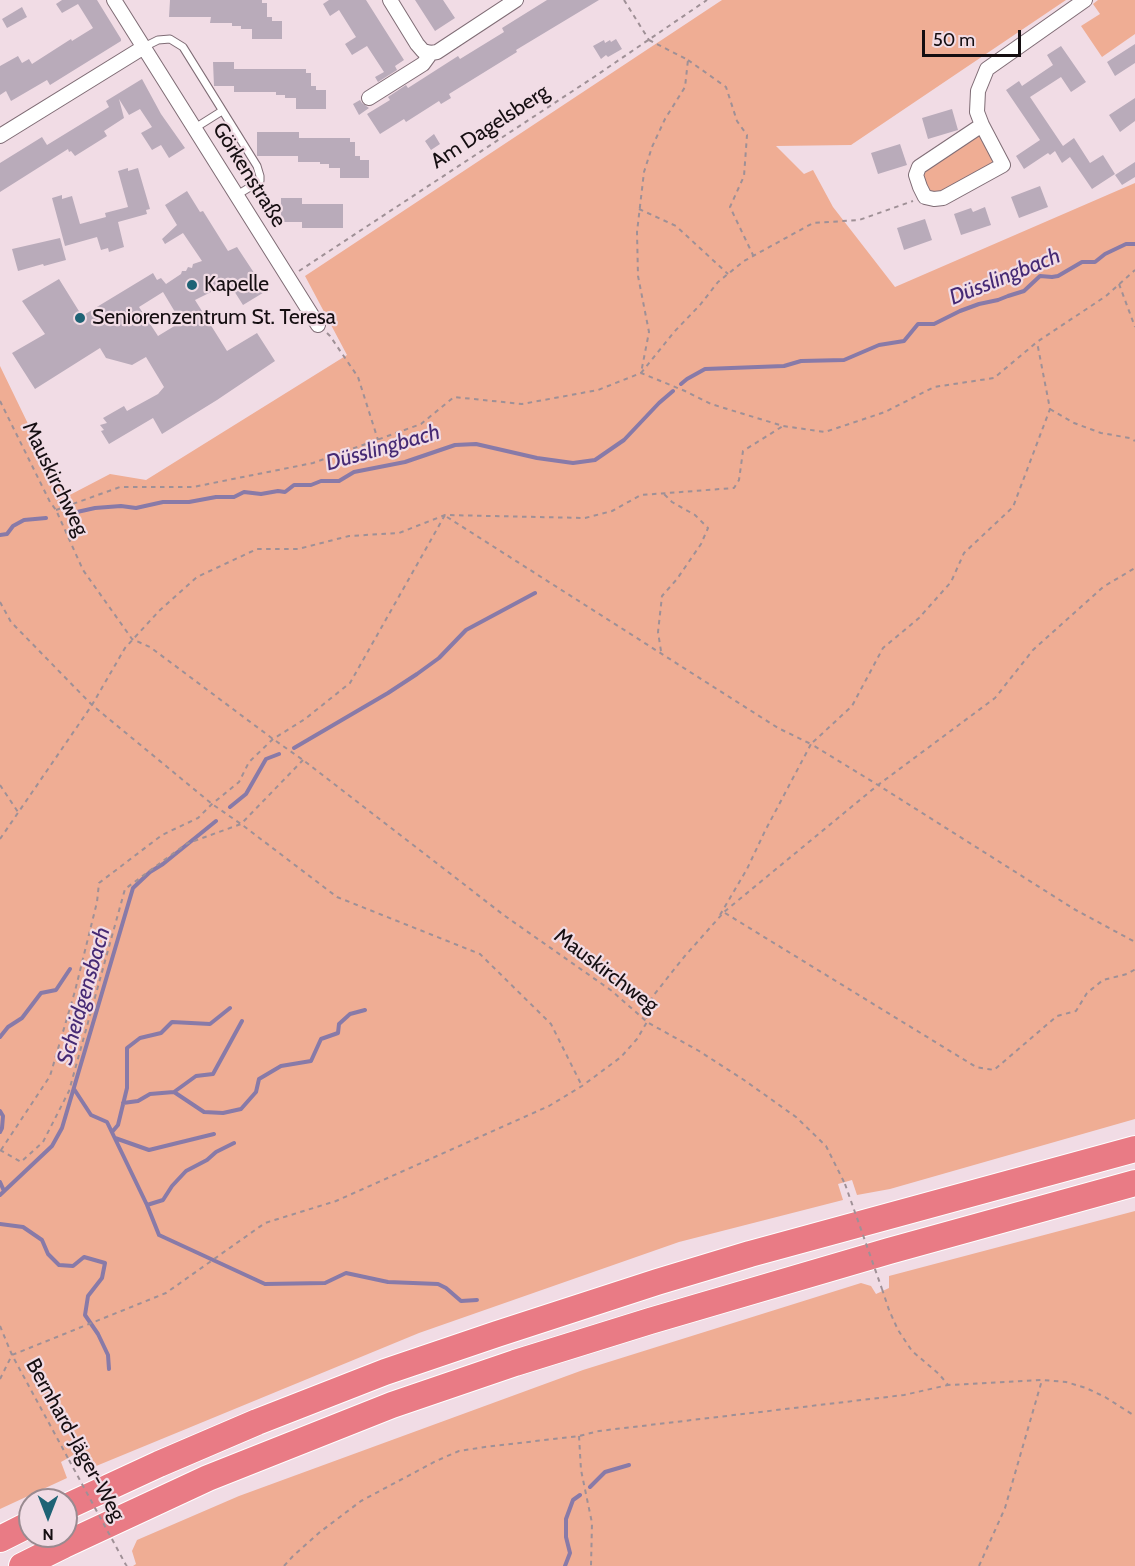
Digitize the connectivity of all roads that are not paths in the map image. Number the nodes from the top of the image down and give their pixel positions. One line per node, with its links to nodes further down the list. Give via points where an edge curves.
1 (114, 0): 5 (street, Görkenstraße)
2 (390, 0): 6 (street, via 417,44)
3 (516, 0): 6 (street)
4 (1085, 0): 9 (street, via 987,69 978,91)
5 (144, 47): 8 (lane, via 170,39 183,47); 10 (street, Görkenstraße); 11 (street)
6 (431, 53): 7 (street, via 423,64)
7 (369, 98)
8 (222, 111): 10 (lane); 12 (lane, via 261,176 261,181)
9 (981, 125): 9 (street, via 1003,165 943,198 925,197 916,175 919,167)
10 (195, 128): 12 (street, Görkenstraße)
11 (0, 136)
12 (237, 195): 13 (street, Görkenstraße)
13 (318, 326)
14 (1135, 1149): 16 (highway, via 750,1254 497,1334 257,1422)
15 (1135, 1183): 19 (highway, via 650,1321 403,1401 208,1478)
16 (78, 1501)
17 (18, 1530): 18 (highway)
18 (0, 1539)
19 (22, 1566)

